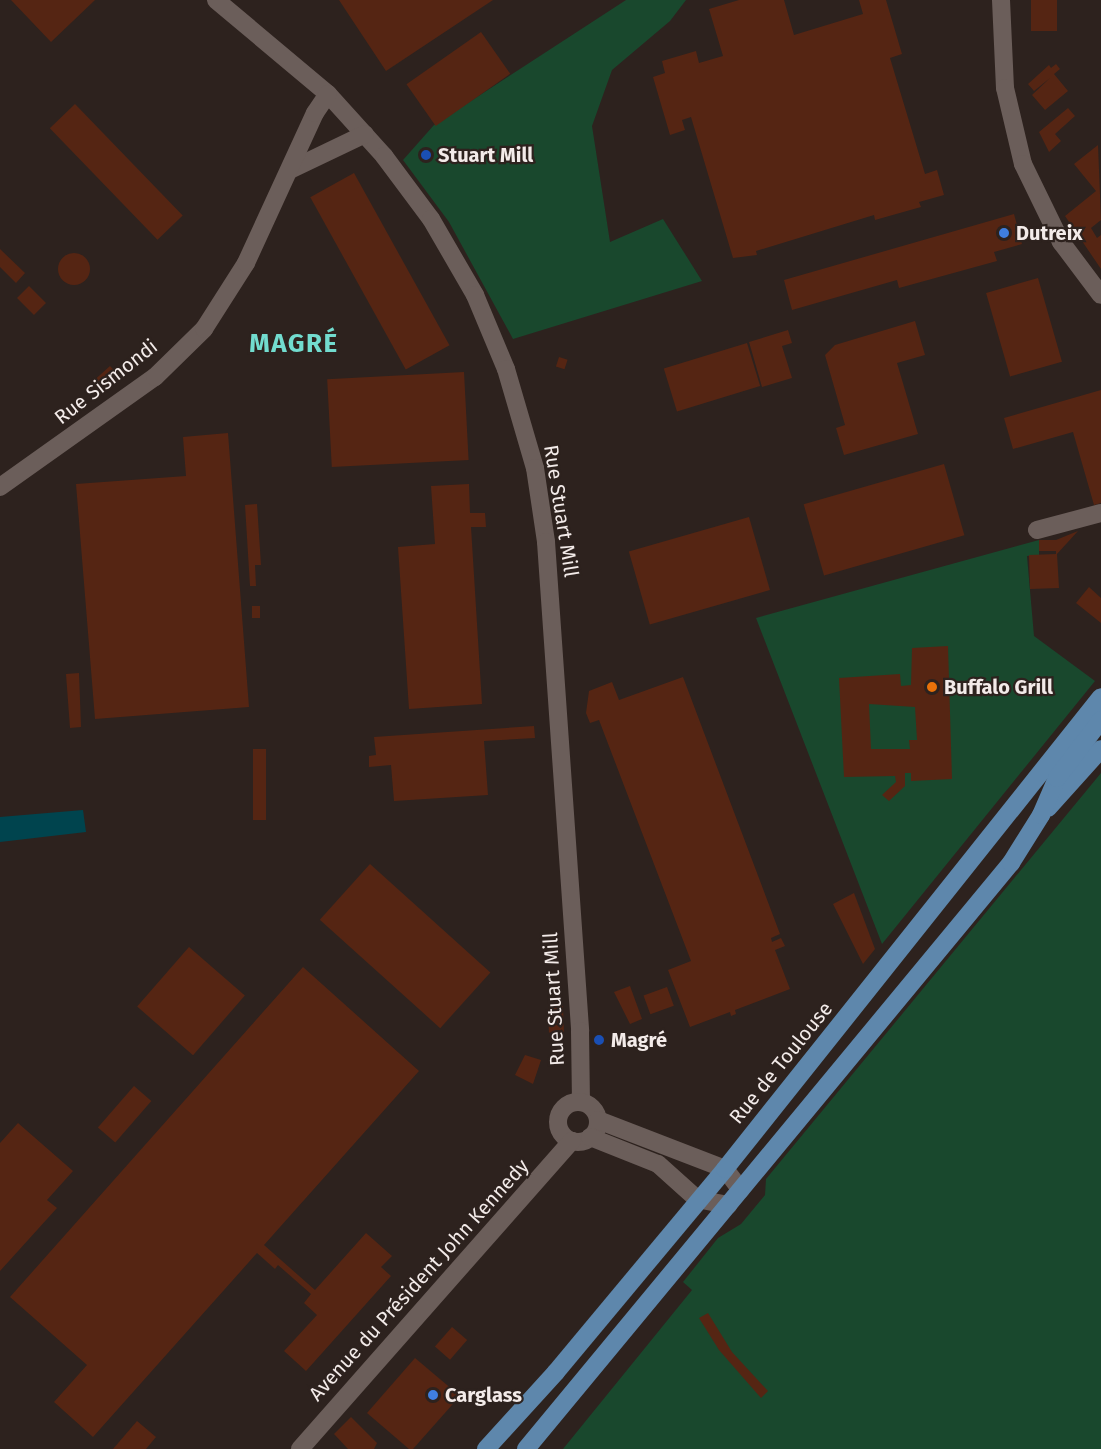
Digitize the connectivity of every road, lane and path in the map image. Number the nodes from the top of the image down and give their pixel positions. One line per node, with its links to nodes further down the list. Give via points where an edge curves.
1 (216, 0): 3 (street, Rue Stuart Mill)
2 (1001, 0): 6 (street, via 1005,88 1023,164 1060,242)
3 (328, 94): 4 (street, Rue Stuart Mill); 5 (street, Rue Sismondi)
4 (365, 134): 5 (street); 14 (street, Rue Stuart Mill, via 432,219 475,295 506,369 535,468 550,590)
5 (290, 170): 7 (street, Rue Sismondi, via 246,263 204,328 155,377)
6 (1101, 295)
7 (0, 487)
8 (1101, 513): 9 (street)
9 (1037, 530)
10 (1101, 698): 17 (main road, Rue de Toulouse)
11 (1101, 720): 13 (main road, via 1057,778)
12 (1101, 749): 13 (main road)
13 (1041, 815): 18 (main road, via 1011,864)
14 (581, 1102): 15 (street, via 592,1108); 16 (street, via 568,1105 560,1114 559,1128)
15 (594, 1129): 16 (street); 17 (street); 19 (street, via 658,1164)
16 (572, 1141): 21 (street, Avenue du Président John Kennedy)
17 (725, 1169): 18 (street); 19 (main road, Rue de Toulouse)
18 (741, 1190): 20 (main road)
19 (698, 1199): 20 (street); 22 (main road, Rue de Toulouse, via 556,1372)
20 (728, 1205): 23 (main road)
21 (300, 1449)
22 (486, 1449)
23 (526, 1449)

